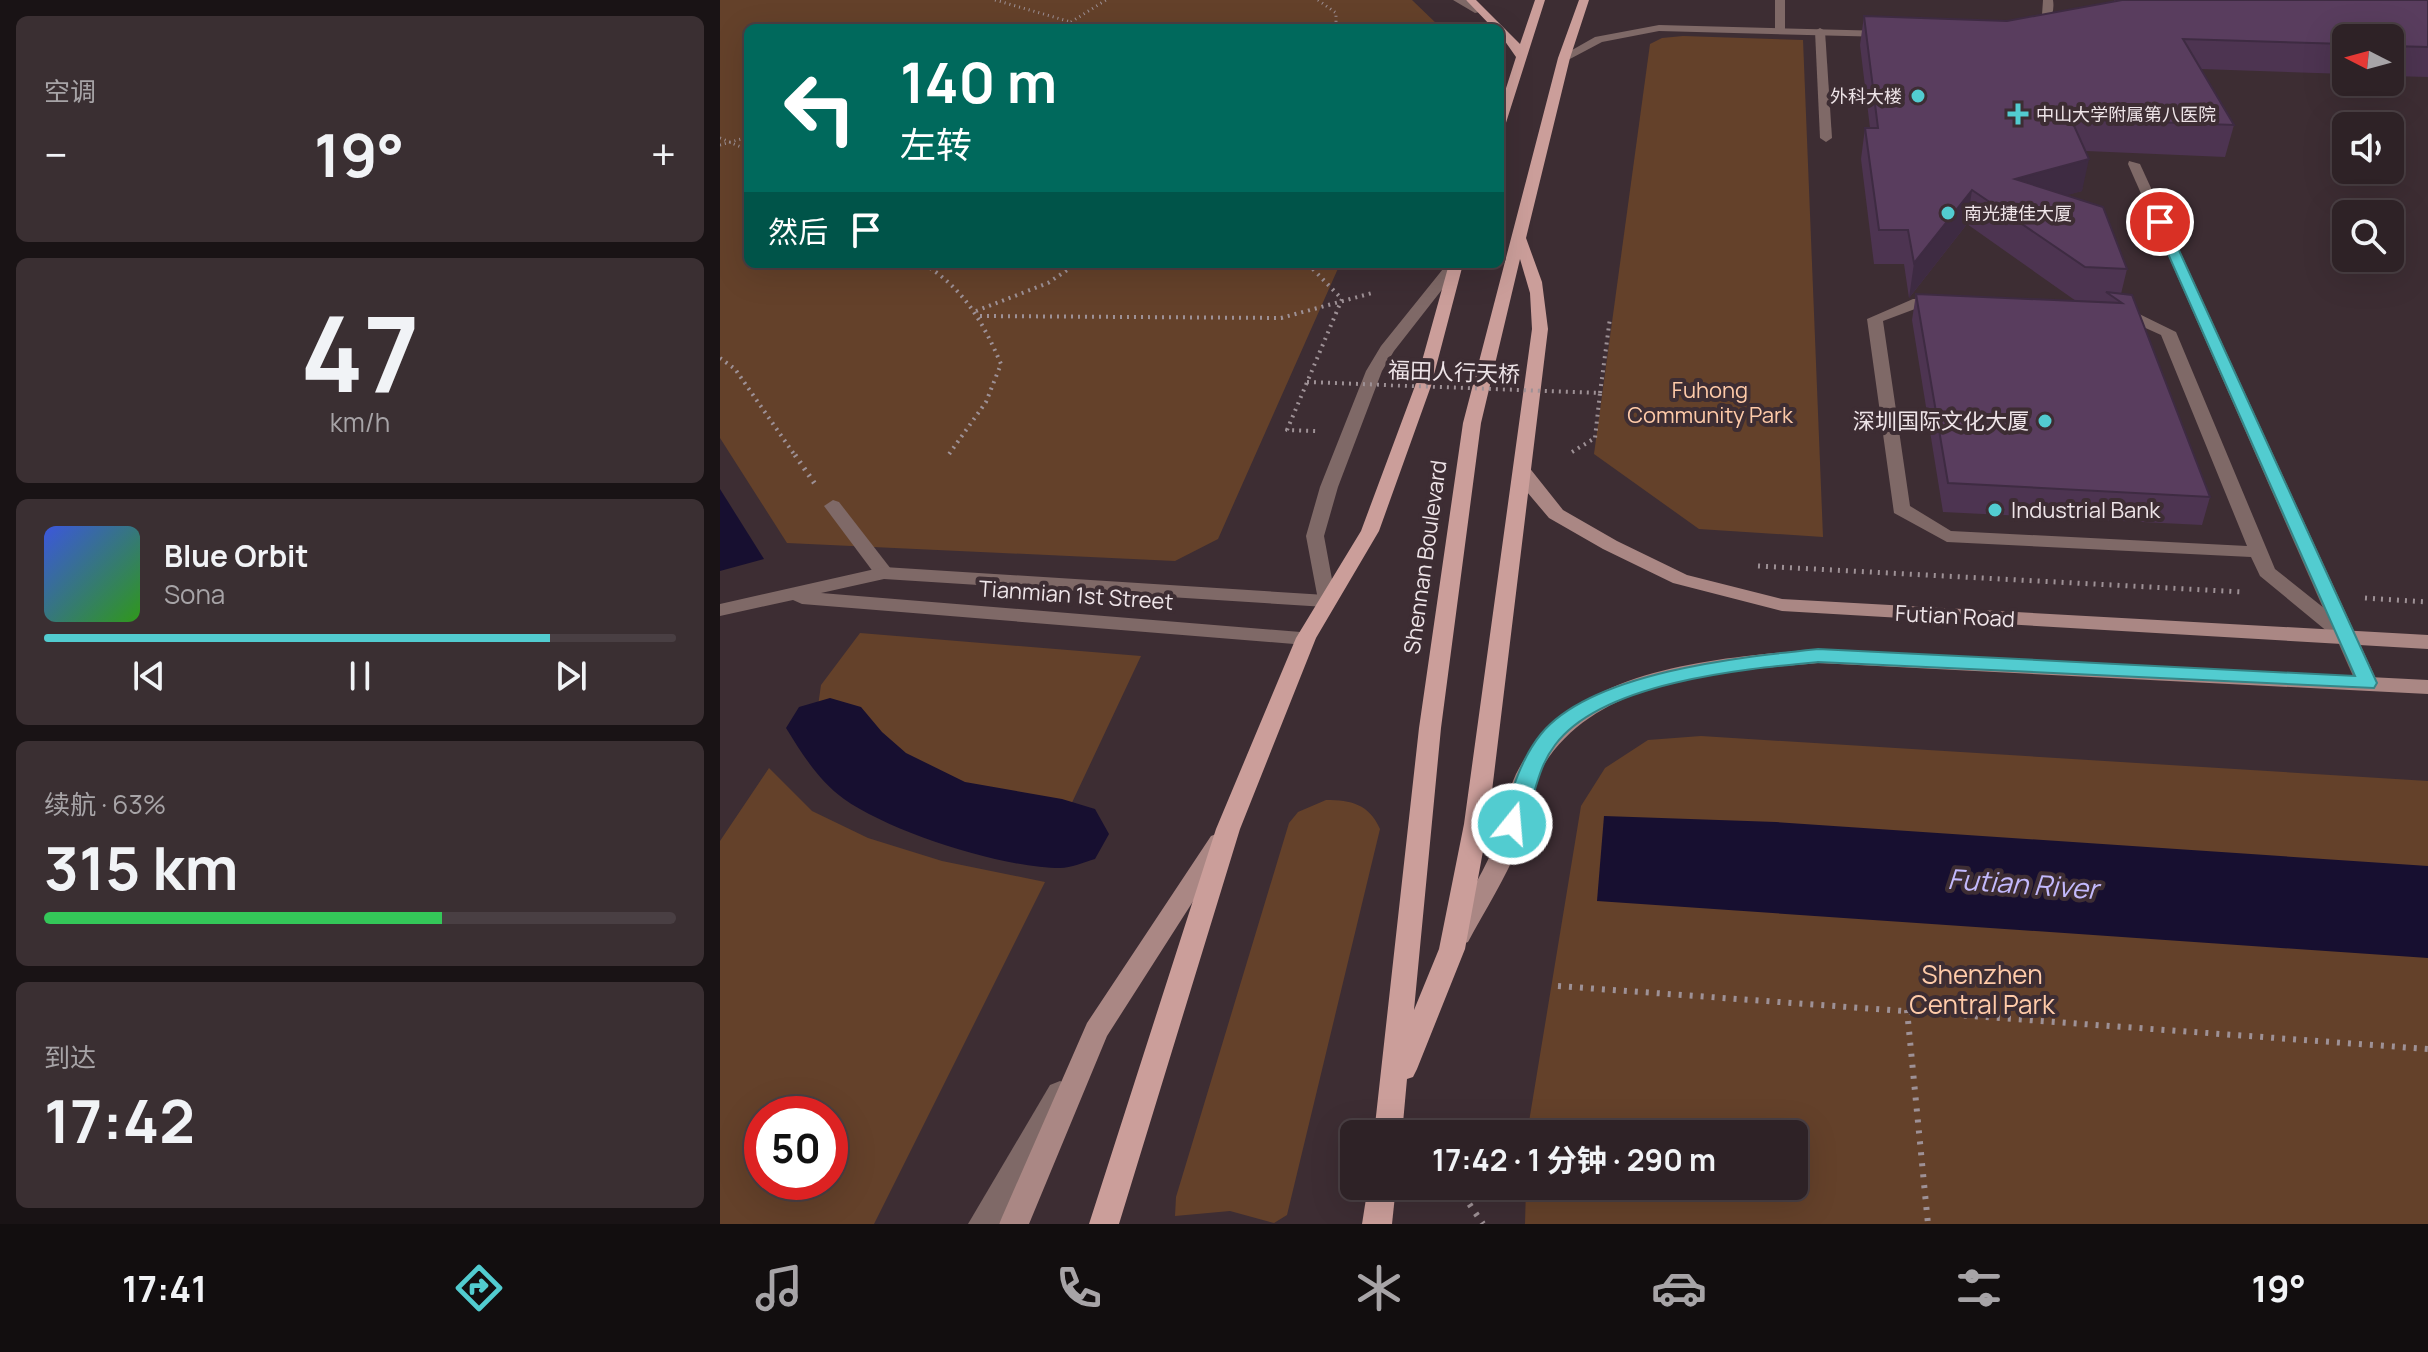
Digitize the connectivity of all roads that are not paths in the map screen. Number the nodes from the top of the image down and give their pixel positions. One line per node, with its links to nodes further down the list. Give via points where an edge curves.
1 (1458, 0): 6 (street)
2 (1540, 0): 13 (main road)
3 (1584, 0): 14 (main road, Shennan Boulevard)
4 (1780, 0): 8 (street)
5 (2048, 0): 11 (street, via 2045,20)
6 (1473, 3): 7 (main road)
7 (1496, 24)
8 (1780, 30): 10 (street); 14 (street, via 1634,31 1588,42)
9 (1504, 31): 13 (main road)
10 (1820, 31): 12 (street); 16 (street)
11 (2015, 32)
12 (1894, 34)
13 (1522, 58): 15 (main road)
14 (1564, 58): 18 (main road, Shennan Boulevard)
15 (1504, 114)
16 (1826, 138)
17 (2134, 164): 30 (street)
18 (1519, 238): 23 (main road, via 1540,299); 38 (main road, Shennan Boulevard, via 1472,423 1461,495 1430,728)
19 (1452, 268): 28 (street, via 1387,349 1368,386 1315,536)
20 (1454, 268): 28 (main road, Shennan Boulevard, via 1423,386 1389,483 1370,531)
21 (1958, 306): 25 (street, via 1913,304 1875,319 1901,509 1947,536)
22 (2094, 311): 25 (street, via 2124,312 2168,332)
23 (1522, 470): 30 (main road, Futian Road, via 1556,514 1610,545 1680,579 1782,605); 36 (main road, via 1476,824)
24 (833, 506): 26 (street)
25 (2258, 552): 30 (street, via 2267,572)
26 (884, 573): 27 (street, Tianmian 1st Street); 28 (street, Tianmian 1st Street)
27 (782, 596): 29 (street, Tianmian 1st Street); 31 (street, Tianmian 1st Street)
28 (1326, 601): 31 (main road, Shennan Boulevard)
29 (720, 610)
30 (2347, 637): 32 (main road, Futian Road); 33 (street)
31 (1306, 638): 35 (main road, Shennan Boulevard)
32 (2428, 642)
33 (2367, 683): 34 (main road); 36 (main road, via 1818,656 1756,662 1644,685 1598,701 1548,739 1527,775 1505,849)
34 (2428, 687)
35 (1228, 829): 37 (main road); 43 (main road, Shennan Boulevard)
36 (1452, 949): 38 (main road)
37 (1096, 1031): 41 (street); 42 (main road)
38 (1393, 1091): 39 (main road, Shennan Boulevard)
39 (1390, 1120)
40 (1380, 1200): 44 (main road)
41 (983, 1224)
42 (1014, 1224)
43 (1104, 1224)
44 (1377, 1224)

